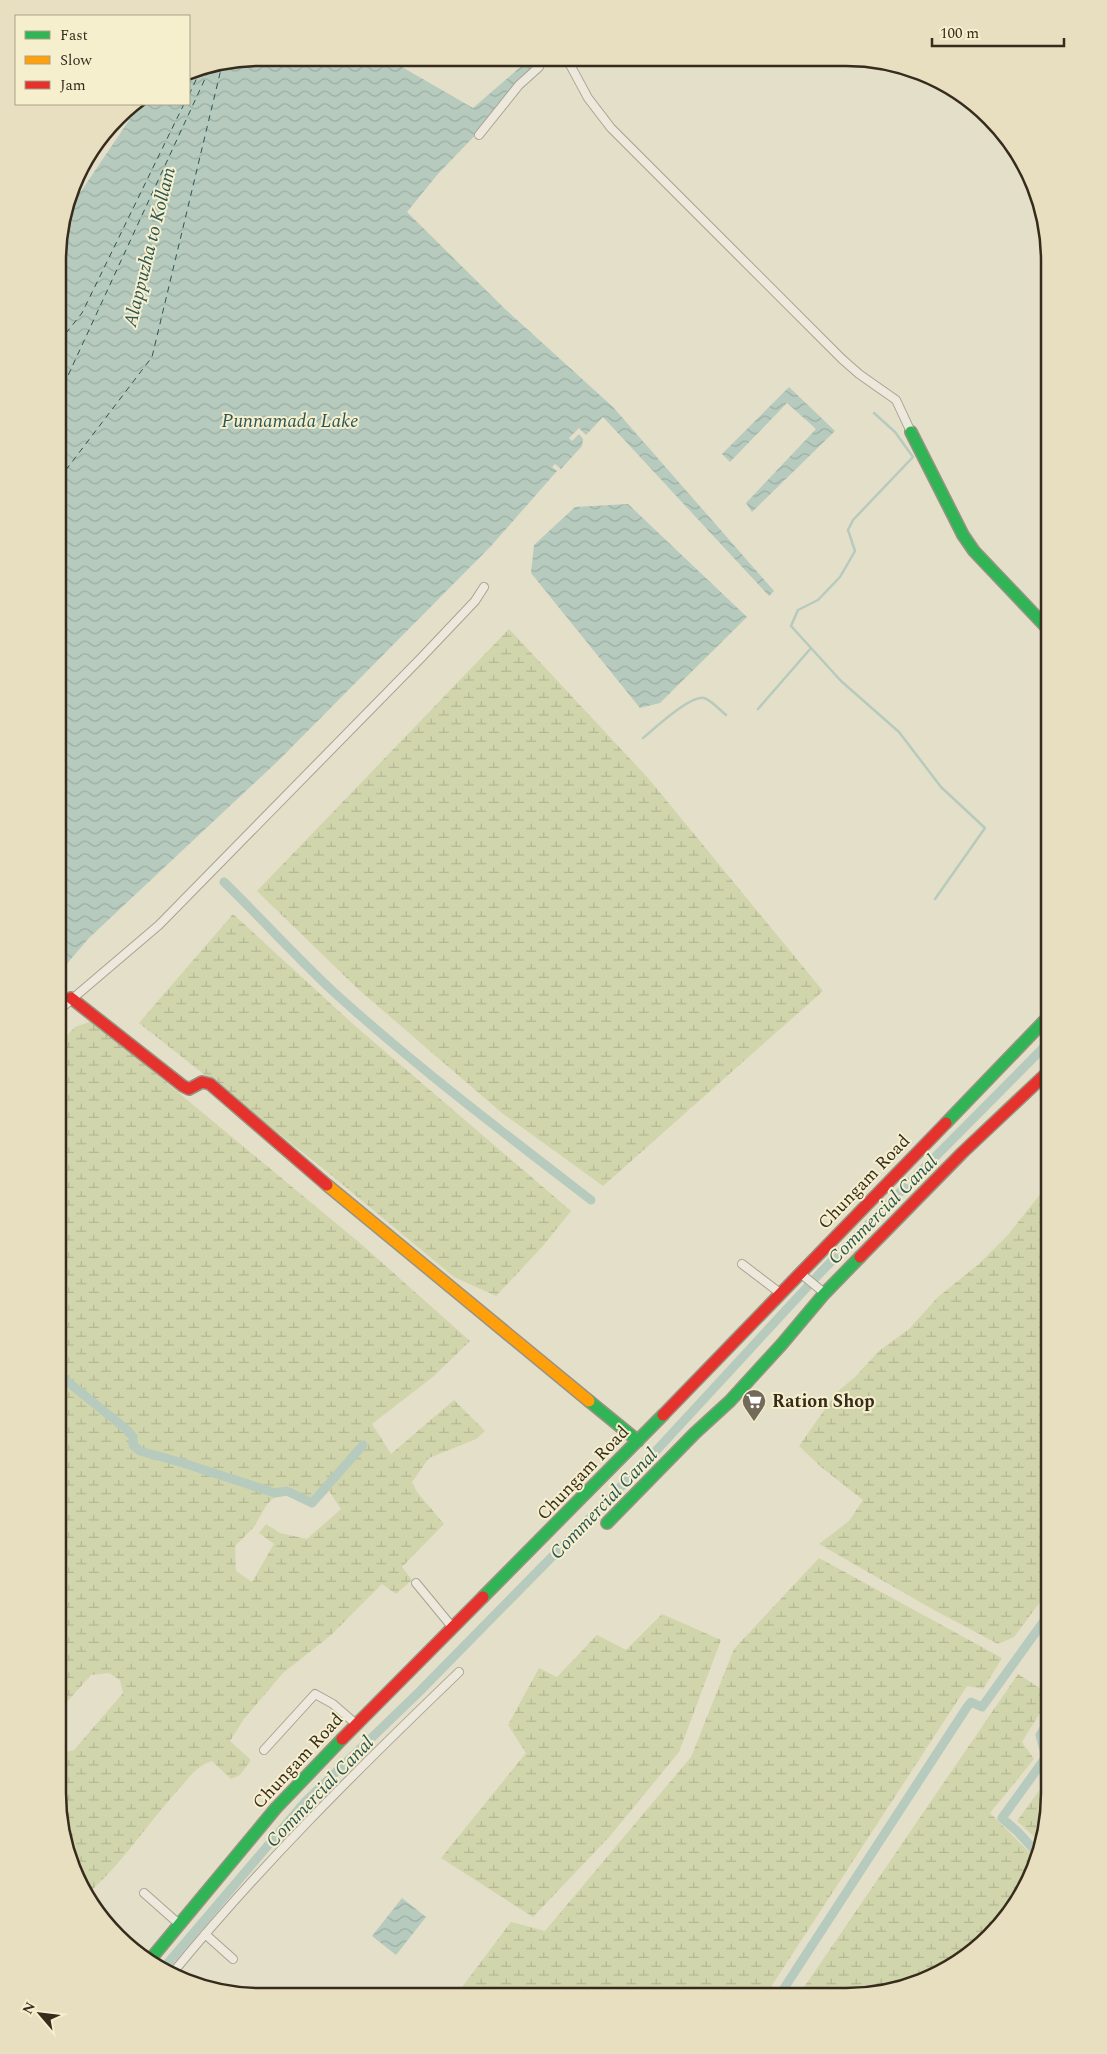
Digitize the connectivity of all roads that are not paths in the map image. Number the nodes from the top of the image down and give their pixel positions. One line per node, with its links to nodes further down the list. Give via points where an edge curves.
1 (571, 66): 4 (street, via 588,98 611,128 842,359 896,400)
2 (540, 67): 3 (street, via 518,85)
3 (479, 134)
4 (911, 432): 6 (street, via 963,535 974,551)
5 (484, 587): 7 (street, via 475,601 421,658 159,925)
6 (1041, 622)
7 (71, 998): 8 (street); 15 (street, via 183,1086 190,1089 202,1082 210,1084 348,1203)
8 (66, 1003)
9 (1041, 1024): 12 (street, Chungam Road)
10 (1041, 1079): 14 (street)
11 (742, 1264): 13 (street)
12 (803, 1275): 13 (street, Chungam Road); 14 (street)
13 (780, 1293): 15 (street, Chungam Road)
14 (823, 1293): 16 (street, via 730,1401)
15 (638, 1442): 18 (street, Chungam Road)
16 (607, 1523)
17 (416, 1583): 18 (street)
18 (453, 1628): 20 (street, Chungam Road)
19 (459, 1672): 24 (street, via 304,1824)
20 (356, 1724): 21 (street, via 333,1704 315,1694); 23 (street, Chungam Road, via 276,1808)
21 (264, 1750)
22 (144, 1893): 23 (street)
23 (179, 1924): 25 (street, Chungam Road)
24 (204, 1934): 26 (street); 27 (street)
25 (154, 1955)
26 (233, 1959)
27 (177, 1969)

